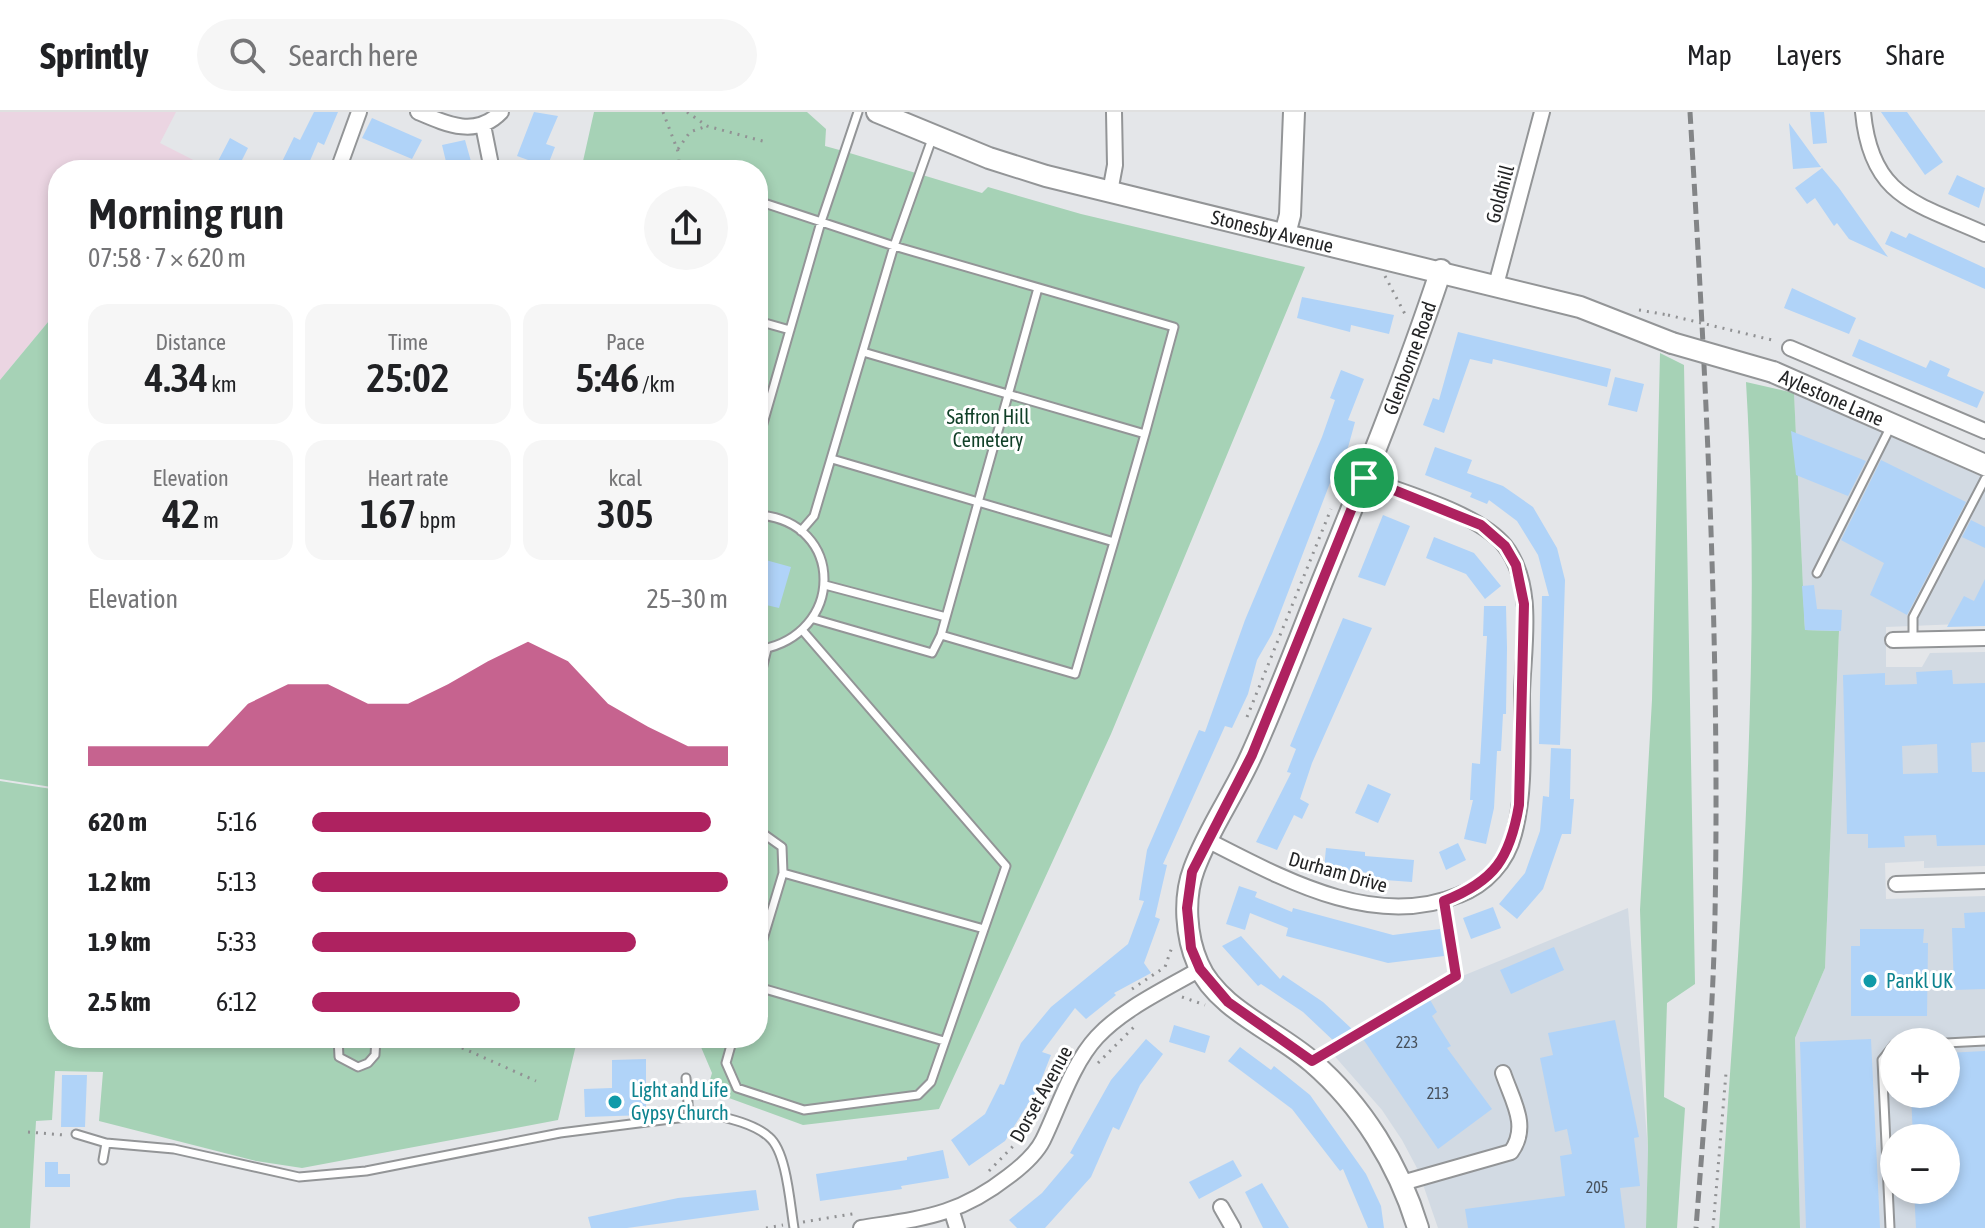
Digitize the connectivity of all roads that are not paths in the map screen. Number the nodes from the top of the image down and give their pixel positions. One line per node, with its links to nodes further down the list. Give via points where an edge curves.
1 (359, 112): 12 (street)
2 (418, 112): 10 (street, via 448,125)
3 (501, 112): 10 (street)
4 (858, 112): 16 (lane)
5 (877, 112): 11 (street, Stonesby Avenue)
6 (1114, 112): 14 (street)
7 (1294, 112): 17 (street)
8 (1542, 112): 21 (street, Goldhill)
9 (1863, 112): 18 (street, via 1873,162 1884,179 1916,203)
10 (483, 125): 13 (street)
11 (934, 135): 14 (street, Stonesby Avenue, via 1046,176); 19 (lane)
12 (342, 160)
13 (490, 160)
14 (1110, 192): 17 (street, Stonesby Avenue)
15 (768, 204): 16 (lane)
16 (821, 222): 19 (lane); 24 (lane)
17 (1285, 234): 20 (street, Stonesby Avenue)
18 (1985, 234)
19 (894, 246): 22 (lane); 27 (lane)
20 (1441, 270): 21 (street, Stonesby Avenue); 35 (street, Glenborne Road)
21 (1496, 285): 25 (street, Stonesby Avenue, via 1580,307)
22 (1038, 288): 28 (lane); 32 (lane, via 1174,327)
23 (768, 324): 24 (lane)
24 (790, 330): 29 (lane)
25 (1672, 343): 30 (street, Aylestone Lane, bridge, via 1773,372)
26 (1790, 348): 31 (street, Aylestone Lane)
27 (863, 352): 28 (lane); 33 (lane)
28 (1008, 394): 32 (lane); 37 (lane)
29 (768, 405)
30 (1893, 422): 34 (street, Aylestone Lane); 41 (lane)
31 (1985, 431)
32 (1145, 434): 40 (lane)
33 (832, 459): 37 (lane); 39 (lane, via 814,516)
34 (1985, 465)
35 (1364, 478): 52 (street, Glenborne Road, via 1252,755); 52 (street, Durham Drive, via 1481,525 1505,546 1516,565 1524,604 1521,770 1514,835 1485,880 1444,901 1392,908 1310,889)
36 (1985, 479): 49 (lane, via 1913,617)
37 (978, 502): 40 (lane); 43 (lane)
38 (768, 516): 39 (lane)
39 (801, 531): 42 (lane, via 815,546)
40 (1114, 542): 46 (lane, via 1075,674)
41 (1817, 573)
42 (825, 585): 43 (lane); 44 (lane)
43 (946, 617): 46 (lane)
44 (814, 619): 45 (lane); 46 (lane, via 932,653)
45 (803, 631): 50 (lane); 57 (lane, via 1006,866)
46 (941, 635)
47 (1985, 638): 49 (street)
48 (1893, 640): 49 (street)
49 (1913, 640)
50 (768, 649)
51 (768, 837): 53 (lane, via 782,847)
52 (1207, 840): 58 (street, Glenborne Road, via 1192,872 1187,908 1191,948)
53 (783, 873): 56 (lane); 57 (lane)
54 (1985, 881): 55 (street)
55 (1896, 884)
56 (768, 923)
57 (984, 929): 60 (lane)
58 (1200, 969): 73 (street, via 1228,1002 1312,1061 1341,1090 1375,1134); 75 (street, Dorset Avenue, via 1144,1001 1097,1037 1040,1145 982,1198)
59 (768, 990): 60 (lane)
60 (944, 1041): 65 (lane, via 931,1082 918,1095 804,1110 737,1088 726,1063)
61 (1985, 1041): 62 (lane)
62 (1960, 1042)
63 (339, 1048): 64 (lane, via 339,1057 358,1067 368,1063)
64 (375, 1048)
65 (730, 1048)
66 (1503, 1073): 73 (street, via 1520,1122 1521,1136 1511,1152)
67 (686, 1078): 69 (lane)
68 (1884, 1108): 81 (lane)
69 (689, 1115): 71 (lane, via 560,1133 366,1171 299,1177 174,1149); 76 (lane, via 733,1119 770,1137 783,1163)
70 (76, 1134): 71 (lane)
71 (106, 1143): 72 (lane)
72 (103, 1160)
73 (1402, 1183): 80 (street)
74 (1221, 1207): 79 (street)
75 (952, 1212): 77 (street, Dorset Avenue); 78 (street)
76 (794, 1226)
77 (861, 1228)
78 (957, 1228)
79 (1233, 1228)
80 (1418, 1228)
81 (1890, 1228)

